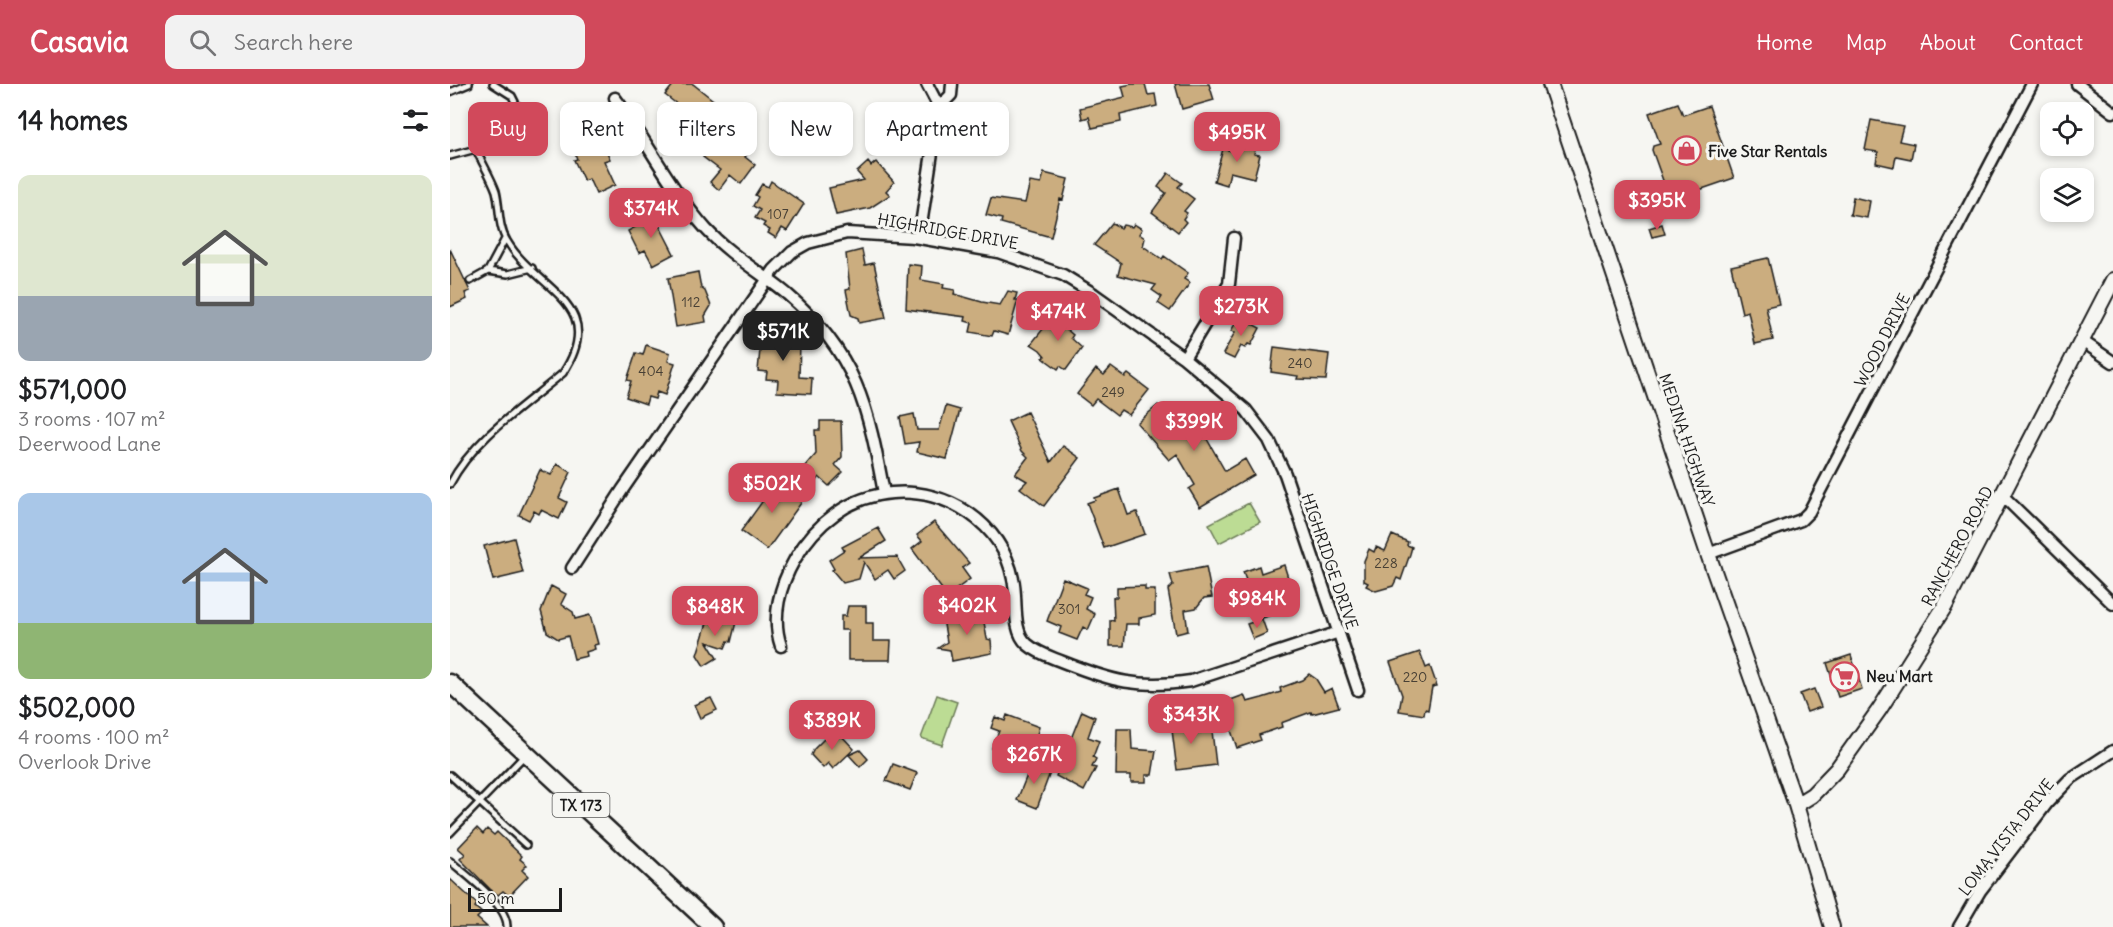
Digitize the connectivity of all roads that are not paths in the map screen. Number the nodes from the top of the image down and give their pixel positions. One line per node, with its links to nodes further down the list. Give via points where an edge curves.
1 (469, 84): 8 (lane)
2 (493, 84): 10 (lane)
3 (927, 84): 11 (street)
4 (952, 84): 12 (street, via 951,95)
5 (1550, 84): 32 (main road, MEDINA HIGHWAY)
6 (2032, 84): 32 (street, WOOD DRIVE, via 1809,512 1801,520)
7 (2077, 84): 13 (street)
8 (450, 92)
9 (615, 98): 23 (street, via 706,229 731,254)
10 (515, 102)
11 (936, 102)
12 (944, 102)
13 (2113, 112)
14 (468, 151): 15 (lane)
15 (450, 156)
16 (479, 156): 20 (lane, via 495,190)
17 (932, 156): 18 (street)
18 (919, 238): 23 (street, HIGHRIDGE DRIVE, via 864,232 808,243 792,252); 27 (street, HIGHRIDGE DRIVE, via 998,252 1063,275)
19 (1234, 238): 27 (street, via 1228,284)
20 (505, 239): 21 (lane); 22 (lane)
21 (532, 268): 22 (lane, via 508,274); 29 (lane, via 568,303 575,318 578,333 570,362 563,373 479,445)
22 (488, 272): 25 (lane)
23 (767, 280): 30 (street, via 820,326 855,377 873,430); 33 (street, HIGHRIDGE DRIVE)
24 (2113, 280): 26 (main road, RANCHERO ROAD)
25 (470, 281)
26 (2082, 341): 28 (street); 31 (main road, RANCHERO ROAD)
27 (1184, 358): 35 (street, HIGHRIDGE DRIVE, via 1246,410 1269,440 1285,474)
28 (2113, 362)
29 (450, 484)
30 (884, 493): 35 (street, via 912,491 942,497 967,510 988,529 1004,552 1013,577 1020,636 1026,644 1109,680 1166,685 1191,681); 36 (street, via 851,504 824,521 804,544 791,566 777,611 775,629)
31 (2003, 496): 34 (street); 43 (main road, RANCHERO ROAD, via 1946,606 1879,710 1837,768 1812,795)
32 (1708, 554): 43 (main road, MEDINA HIGHWAY)
33 (572, 568)
34 (2113, 604)
35 (1338, 632): 38 (street, HIGHRIDGE DRIVE)
36 (781, 645)
37 (450, 683): 40 (main road, TX 173)
38 (1358, 690)
39 (2113, 751): 50 (street, LOMA VISTA DRIVE, via 2070,779 2048,802 1980,891)
40 (526, 753): 42 (lane); 48 (main road, TX 173)
41 (450, 775): 42 (lane)
42 (480, 802): 44 (lane); 45 (lane)
43 (1796, 805): 49 (main road, MEDINA HIGHWAY)
44 (450, 833)
45 (526, 845)
46 (450, 861): 47 (lane, via 497,904)
47 (507, 927)
48 (713, 927)
49 (1832, 927)
50 (1959, 927)

